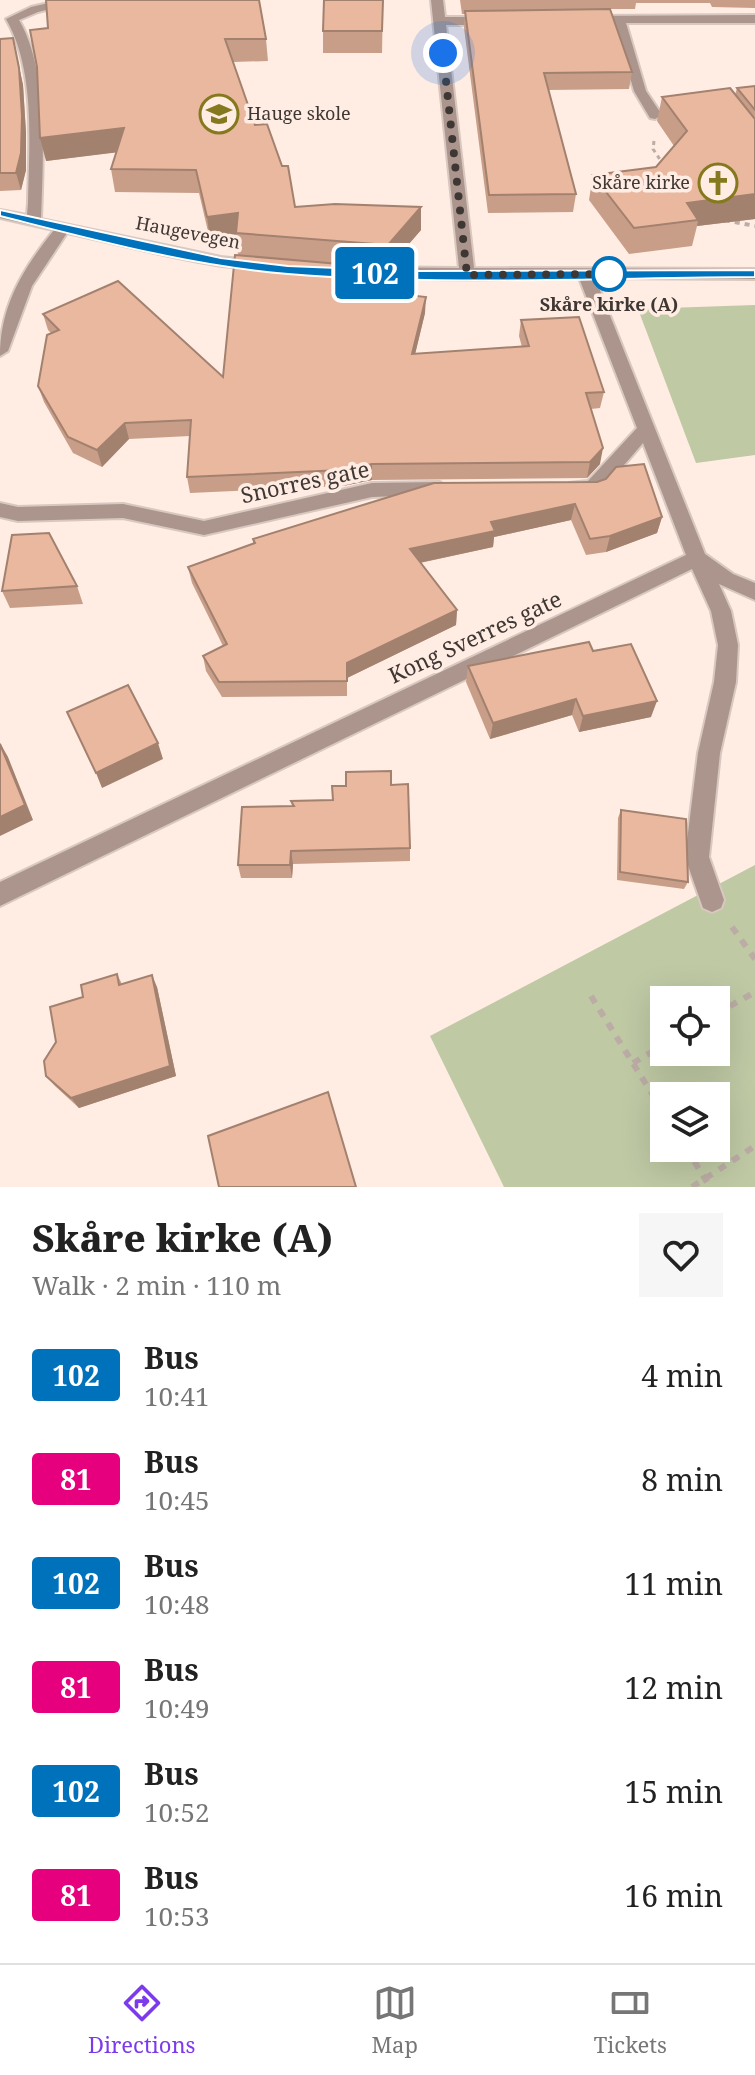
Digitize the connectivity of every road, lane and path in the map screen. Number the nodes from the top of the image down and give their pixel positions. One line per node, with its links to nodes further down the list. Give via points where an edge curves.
1 (79, 0): 3 (street)
2 (437, 0): 7 (street)
3 (6, 17): 13 (street, via 20,27 27,51 36,166)
4 (755, 19): 6 (street, via 684,14)
5 (574, 20): 6 (street)
6 (619, 20): 9 (street, via 640,91)
7 (439, 21): 8 (street); 19 (street)
8 (499, 21)
9 (655, 115): 10 (path, via 653,149)
10 (669, 173)
11 (0, 214): 13 (street, Haugevegen)
12 (719, 216): 14 (path)
13 (34, 222): 15 (street, Haugevegen)
14 (755, 226)
15 (63, 229): 16 (street, Haugevegen); 21 (street, via 22,288)
16 (275, 268)
17 (335, 272): 19 (street)
18 (755, 274): 20 (street)
19 (467, 275): 20 (street)
20 (586, 275): 22 (street)
21 (0, 351)
22 (645, 430): 24 (street, via 593,488); 26 (street)
23 (467, 489): 25 (street, Snorres gate, via 372,490 204,528 133,511)
24 (561, 489)
25 (0, 510)
26 (697, 558): 27 (street); 28 (street, Kong Sverres gate); 29 (street, via 721,611 728,645 697,857)
27 (755, 592)
28 (0, 894)
29 (712, 900)
30 (755, 992): 32 (path)
31 (591, 996): 34 (path)
32 (730, 1006)
33 (650, 1053): 34 (path)
34 (633, 1063): 35 (path)
35 (650, 1090)
36 (755, 1146): 38 (path)
37 (695, 1162): 38 (path)
38 (705, 1179): 39 (path); 40 (path)
39 (692, 1187)
40 (710, 1187)

